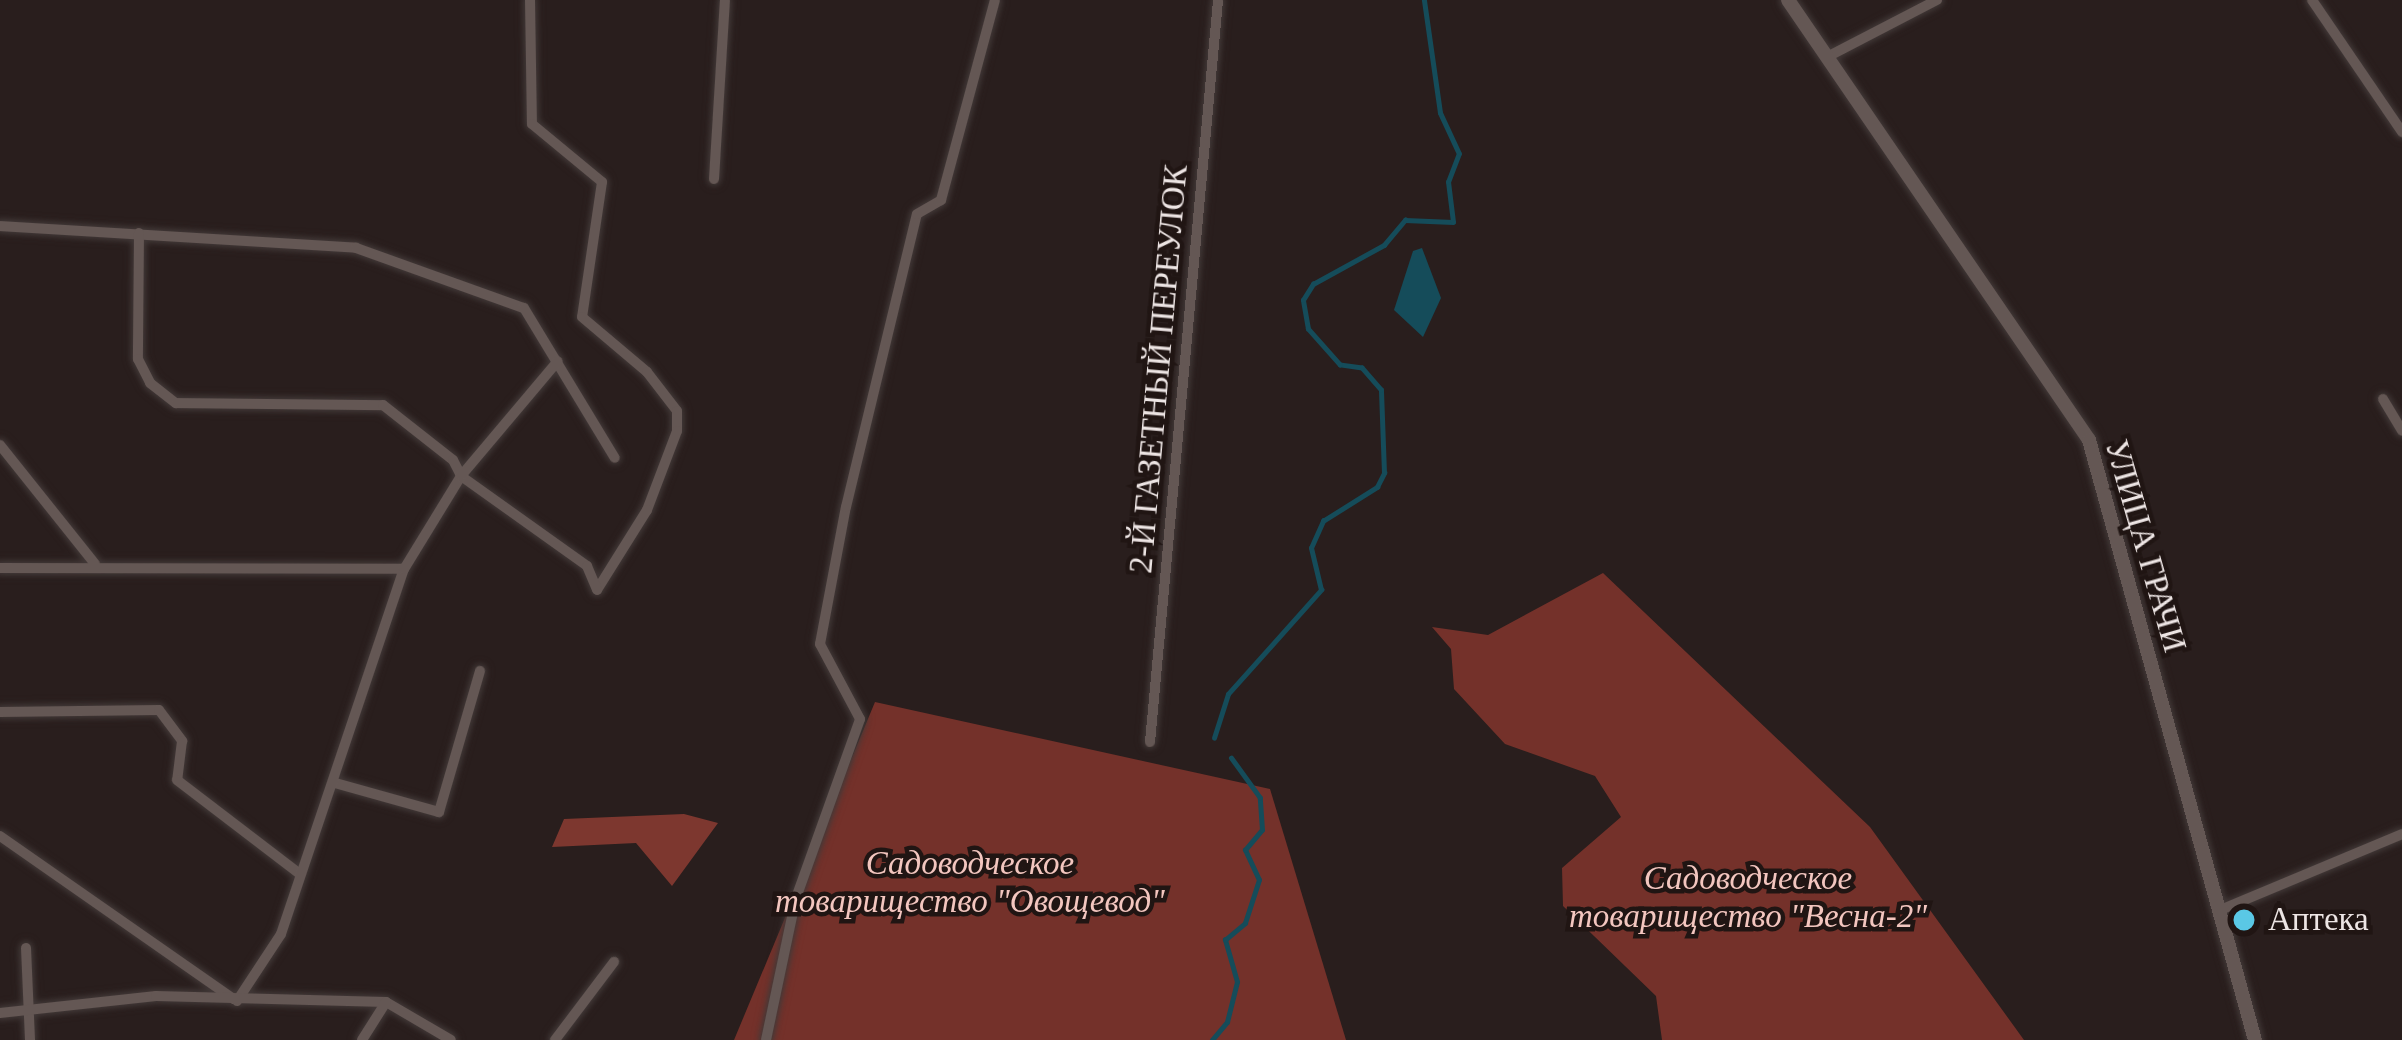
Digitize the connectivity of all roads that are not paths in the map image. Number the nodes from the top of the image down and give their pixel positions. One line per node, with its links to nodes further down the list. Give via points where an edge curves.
1 (530, 0): 18 (street, via 532,124 602,182 582,317 647,372 677,411 677,431 647,509 597,590 587,566)
2 (725, 0): 10 (street)
3 (995, 0): 40 (street, via 941,200 917,214 820,644 860,719 796,898)
4 (1218, 0): 24 (street, 2-Й ГАЗЕТНЫЙ ПЕРЕУЛОК)
5 (1788, 0): 8 (street, УЛИЦА ГРАЧИ)
6 (1937, 0): 8 (street)
7 (2312, 0): 9 (street)
8 (1827, 57): 29 (street, УЛИЦА ГРАЧИ, via 2090,440)
9 (2402, 132)
10 (714, 179)
11 (0, 226): 12 (street)
12 (139, 232): 13 (street, via 356,248 524,308); 18 (street, via 138,359 150,383 176,404 383,405 453,460)
13 (558, 361): 17 (street); 18 (street)
14 (2383, 399): 15 (street)
15 (2402, 431)
16 (0, 446): 19 (street)
17 (615, 458)
18 (461, 476): 21 (street)
19 (95, 564): 20 (street); 21 (street)
20 (0, 568)
21 (404, 569): 25 (street)
22 (480, 671): 25 (street, via 440,812)
23 (0, 712): 28 (street, via 159,710 182,741 177,780)
24 (1150, 742)
25 (335, 783): 28 (street)
26 (2402, 834): 29 (street)
27 (0, 836): 32 (street)
28 (300, 874): 32 (street, via 281,934)
29 (2218, 911): 41 (street, УЛИЦА ГРАЧИ)
30 (26, 948): 34 (street)
31 (614, 962): 39 (street)
32 (237, 1001): 33 (street); 34 (street, via 156,996)
33 (386, 1002): 37 (street); 38 (street)
34 (26, 1010): 35 (street); 36 (street)
35 (0, 1012)
36 (30, 1040)
37 (362, 1040)
38 (451, 1040)
39 (555, 1040)
40 (766, 1040)
41 (2255, 1040)

